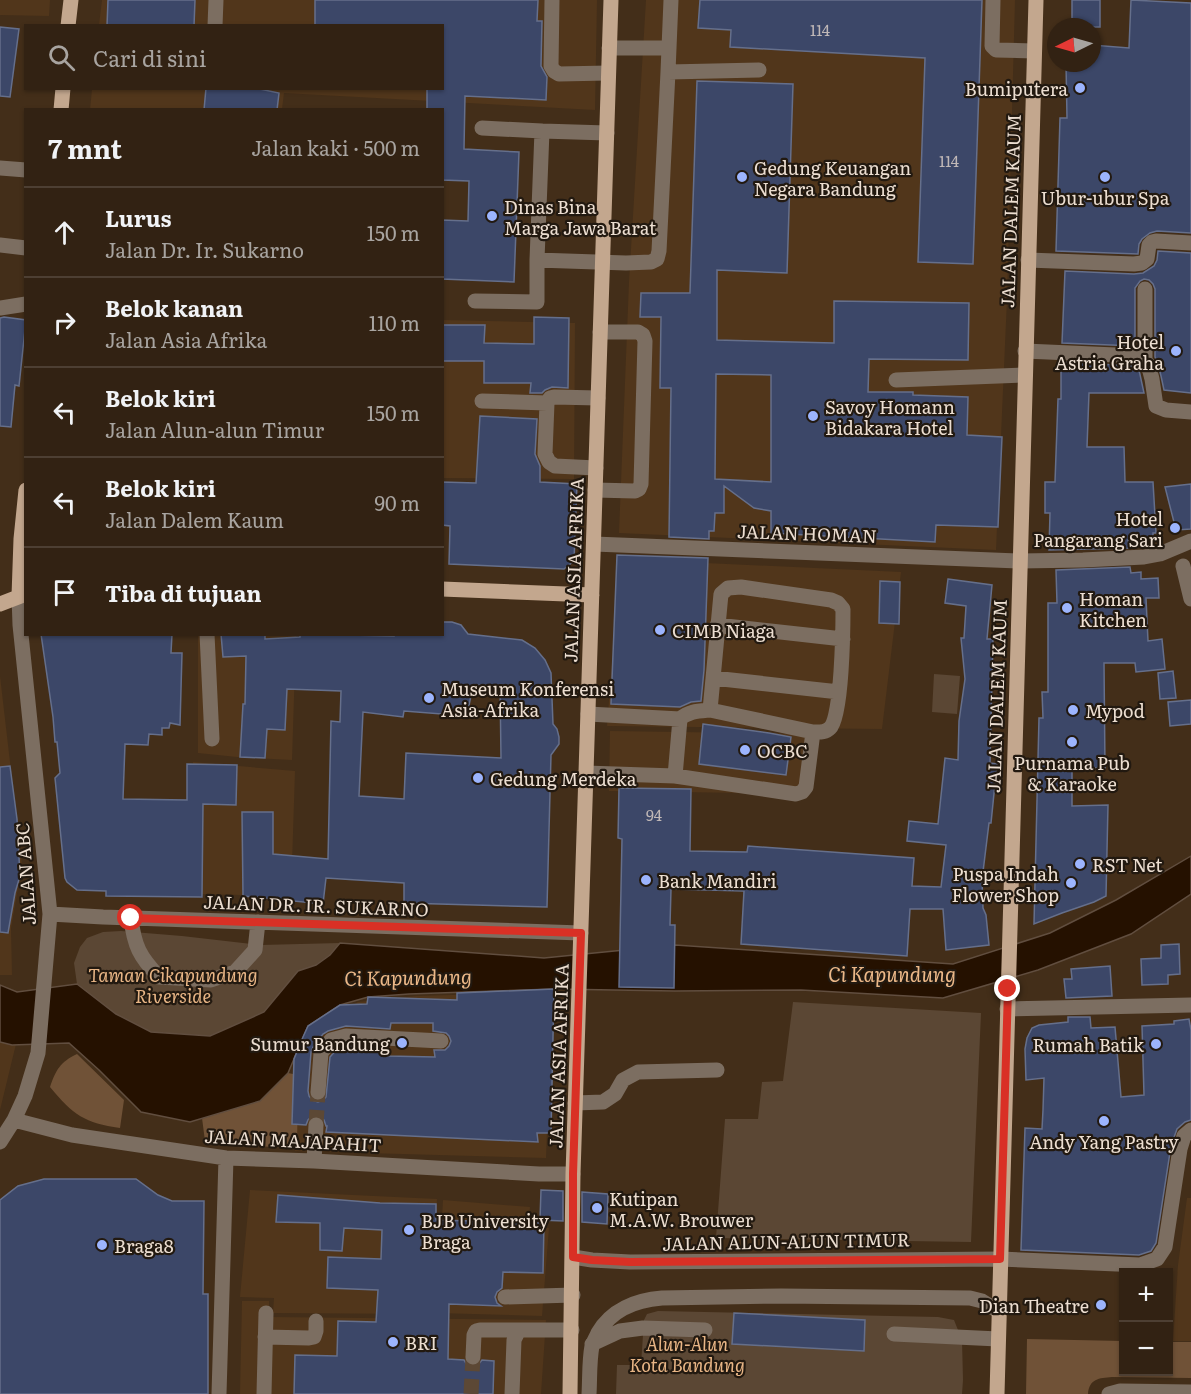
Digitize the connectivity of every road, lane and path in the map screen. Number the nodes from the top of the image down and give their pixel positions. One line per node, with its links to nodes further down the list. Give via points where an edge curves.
1 (71, 0): 8 (main road)
2 (216, 0): 9 (street)
3 (552, 0): 15 (street, via 554,71)
4 (610, 0): 10 (main road, JALAN ASIA AFRIKA)
5 (671, 0): 11 (street)
6 (993, 0): 12 (street, via 992,46 996,50)
7 (1036, 0): 12 (main road, JALAN DALEM KAUM)
8 (68, 24)
9 (215, 24)
10 (609, 48): 11 (street); 15 (main road, JALAN ASIA AFRIKA)
11 (669, 48): 14 (street)
12 (1034, 51): 27 (main road, JALAN DALEM KAUM)
13 (759, 70): 14 (street)
14 (668, 72): 28 (street, via 657,259)
15 (608, 74): 20 (main road, JALAN ASIA AFRIKA)
16 (63, 90): 17 (main road)
17 (64, 108)
18 (482, 128): 19 (street)
19 (542, 131): 20 (street); 26 (street)
20 (607, 133): 28 (main road, JALAN ASIA AFRIKA)
21 (0, 168): 22 (street)
22 (24, 170)
23 (1191, 243): 27 (street, via 1152,242 1146,259 1134,264)
24 (0, 245): 25 (street)
25 (24, 248)
26 (537, 260): 28 (street); 30 (street, via 537,302)
27 (1028, 260): 34 (main road, JALAN DALEM KAUM)
28 (602, 262): 33 (main road, JALAN ASIA AFRIKA)
29 (1145, 289): 35 (street)
30 (475, 301)
31 (24, 304): 32 (street)
32 (0, 308)
33 (600, 332): 38 (main road, JALAN ASIA AFRIKA); 43 (street, via 638,332 645,341 641,484 635,491)
34 (1025, 351): 35 (street, via 1138,356); 36 (main road, JALAN DALEM KAUM)
35 (1145, 361): 41 (street, via 1156,406)
36 (1025, 375): 37 (street); 47 (main road, JALAN DALEM KAUM)
37 (896, 380)
38 (598, 398): 40 (street, via 554,397); 42 (main road, JALAN ASIA AFRIKA)
39 (482, 401): 40 (street)
40 (547, 403): 42 (street, via 545,454 549,462 555,466)
41 (1191, 412)
42 (596, 468): 43 (main road, JALAN ASIA AFRIKA)
43 (595, 490): 46 (main road, JALAN ASIA AFRIKA)
44 (24, 510): 50 (main road)
45 (1191, 541): 47 (street, JALAN HOMAN, via 1144,557)
46 (594, 544): 47 (street, JALAN HOMAN); 51 (main road, JALAN ASIA AFRIKA)
47 (1020, 561): 71 (main road, JALAN DALEM KAUM)
48 (1183, 566): 52 (street)
49 (444, 589): 51 (main road)
50 (22, 595): 53 (main road); 66 (street, JALAN ABC, via 20,625)
51 (592, 595): 60 (main road, JALAN ASIA AFRIKA)
52 (1191, 599)
53 (0, 603)
54 (717, 625): 56 (street); 56 (street, via 721,594 741,586 838,603 843,609); 57 (street)
55 (207, 636): 63 (street)
56 (843, 639): 58 (street)
57 (713, 678): 58 (street); 59 (street)
58 (839, 692): 62 (street, via 831,728)
59 (710, 710): 61 (street, via 694,711); 62 (street)
60 (588, 714): 61 (street); 64 (main road, JALAN ASIA AFRIKA)
61 (680, 719): 65 (street)
62 (813, 732): 65 (street, via 806,787 796,794)
63 (213, 739)
64 (586, 773): 65 (street); 69 (main road, JALAN ASIA AFRIKA)
65 (675, 776)
66 (50, 914): 67 (street, JALAN DR. IR. SUKARNO); 76 (street, JALAN ABC, via 38,1053)
67 (131, 918): 68 (street, JALAN DR. IR. SUKARNO); 68 (street, via 143,960 159,977 211,980 235,972 255,950)
68 (258, 922): 69 (street, JALAN DR. IR. SUKARNO)
69 (581, 933): 75 (main road, JALAN ASIA AFRIKA)
70 (1191, 1005): 71 (street)
71 (1007, 1009): 84 (main road, JALAN DALEM KAUM)
72 (441, 1041): 74 (street, via 346,1036 331,1040 321,1053)
73 (717, 1070): 75 (street, via 639,1072 623,1080 615,1094 603,1102)
74 (318, 1092)
75 (575, 1103): 82 (main road, JALAN ASIA AFRIKA)
76 (14, 1120): 79 (street, JALAN ABC); 80 (street, JALAN MAJAPAHIT, via 72,1135)
77 (316, 1125): 81 (street)
78 (1191, 1130): 84 (street, JALAN ALUN-ALUN TIMUR, via 1182,1142 1166,1247 1157,1259 1140,1265)
79 (0, 1142)
80 (226, 1158): 81 (street, JALAN MAJAPAHIT); 99 (street)
81 (314, 1161): 82 (street, JALAN MAJAPAHIT)
82 (573, 1174): 83 (main road, JALAN ASIA AFRIKA)
83 (573, 1257): 84 (street, JALAN ALUN-ALUN TIMUR, via 630,1262); 85 (main road, JALAN ASIA AFRIKA)
84 (1000, 1259): 87 (main road, JALAN DALEM KAUM)
85 (573, 1295): 86 (street); 91 (main road, JALAN ASIA AFRIKA)
86 (505, 1297)
87 (998, 1311): 95 (main road, JALAN DALEM KAUM); 96 (street, via 970,1298 644,1299 610,1316)
88 (266, 1313): 94 (street)
89 (316, 1321): 94 (street, via 314,1336 309,1338)
90 (519, 1330): 91 (street); 97 (street, via 476,1331); 101 (street, via 514,1340)
91 (572, 1330): 102 (main road, JALAN ASIA AFRIKA)
92 (705, 1330): 96 (street, via 643,1328 620,1331)
93 (894, 1334): 95 (street)
94 (265, 1337): 100 (street)
95 (998, 1339): 104 (main road, JALAN DALEM KAUM)
96 (592, 1344): 103 (street)
97 (473, 1357)
98 (1191, 1392): 105 (street)
99 (219, 1394)
100 (264, 1394)
101 (512, 1394)
102 (570, 1394)
103 (589, 1394)
104 (997, 1394)
105 (1109, 1394)

